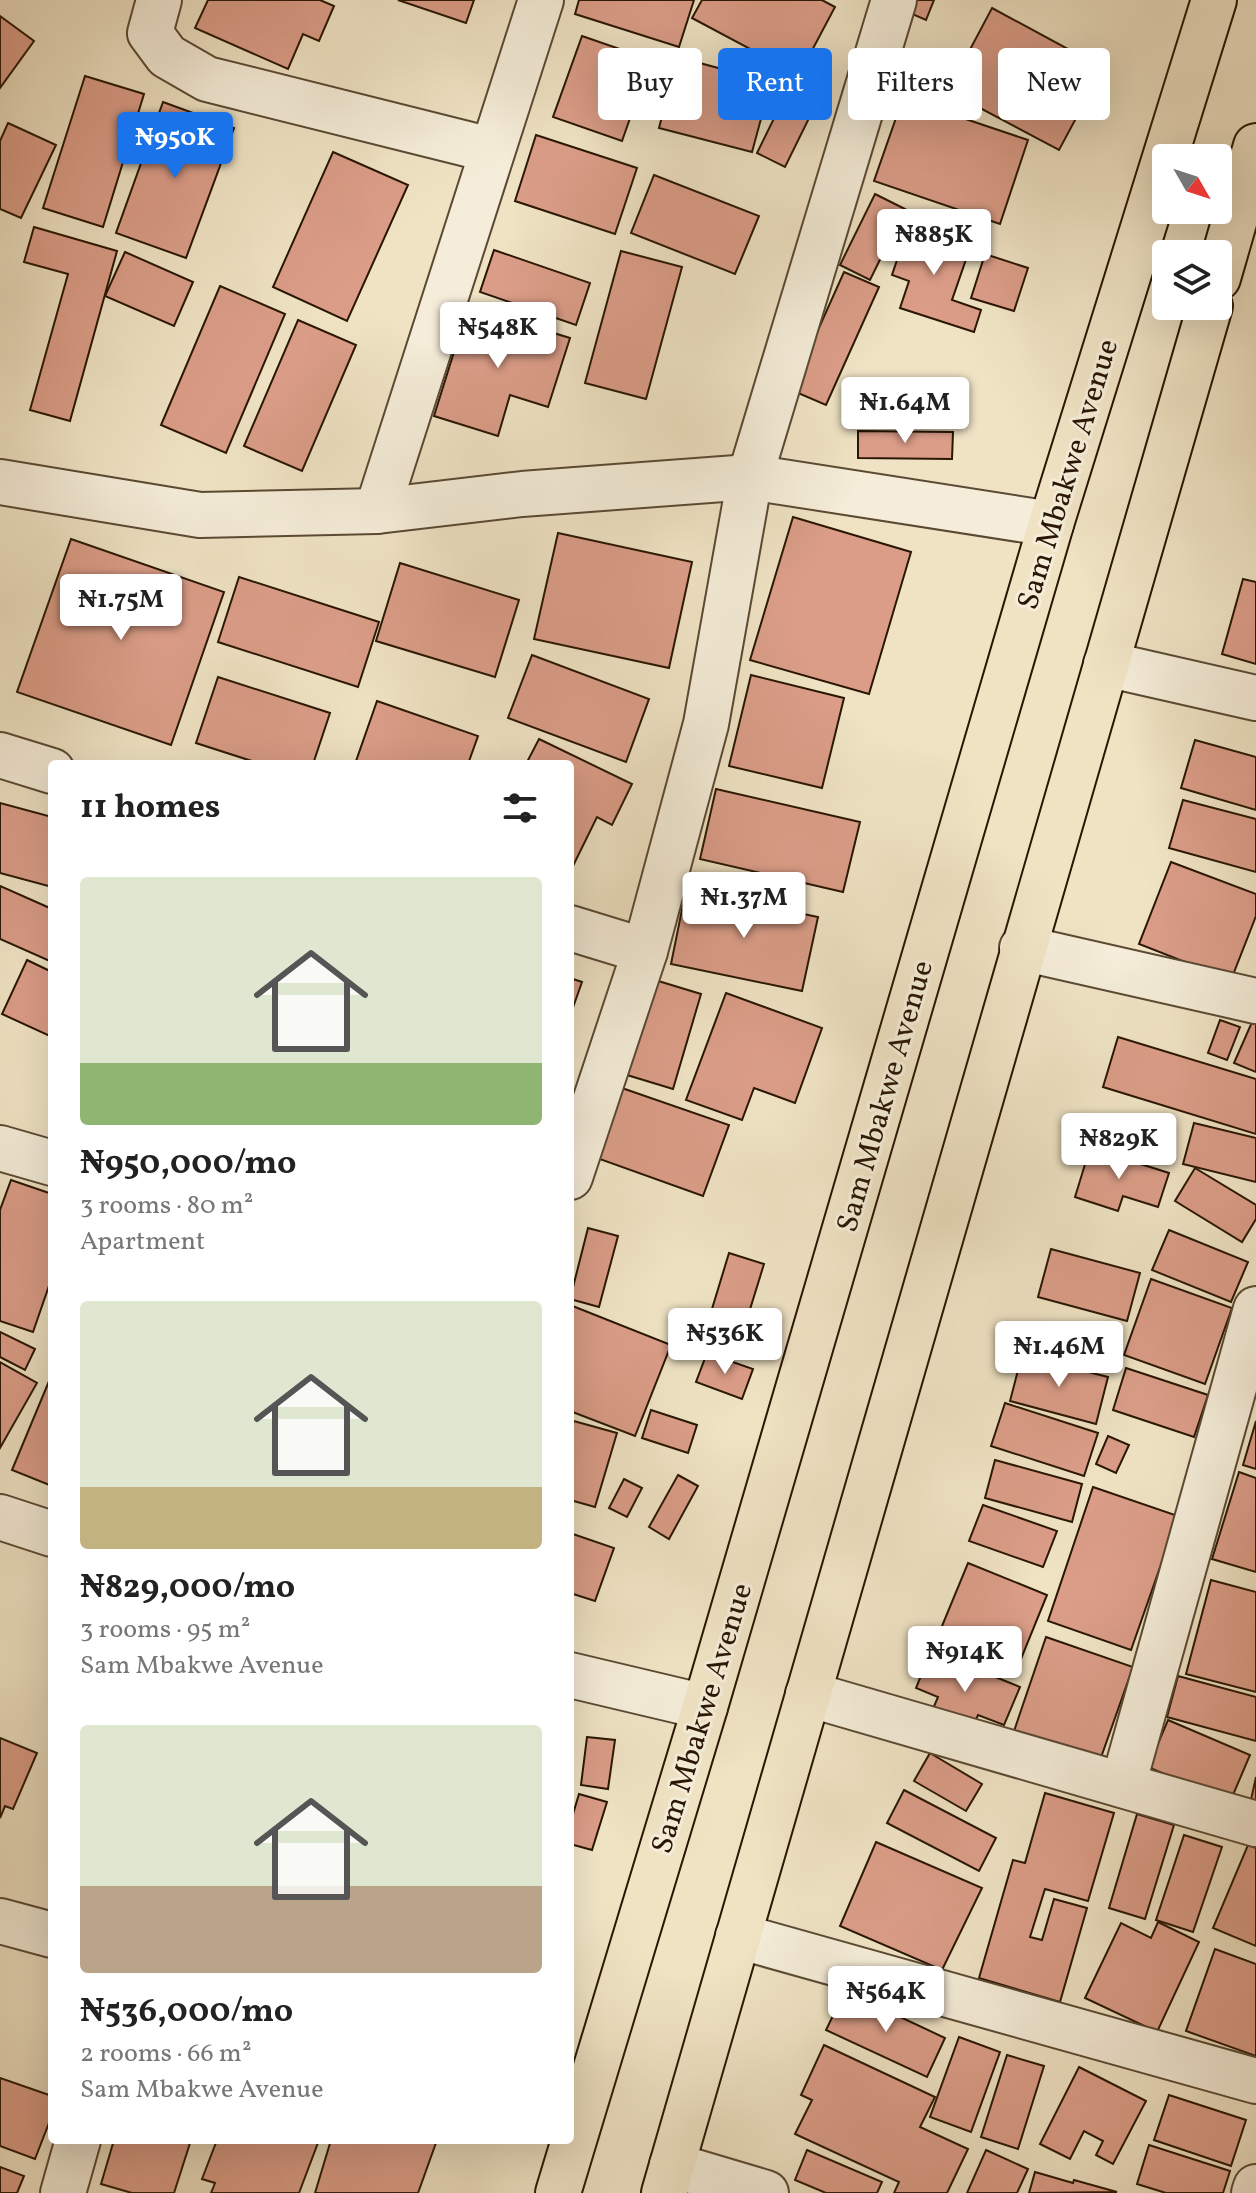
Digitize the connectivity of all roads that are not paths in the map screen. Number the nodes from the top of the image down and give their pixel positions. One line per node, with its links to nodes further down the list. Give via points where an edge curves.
1 (159, 0): 6 (street, via 150,33 167,56 207,79)
2 (541, 0): 6 (street)
3 (894, 0): 9 (street)
4 (1214, 0): 12 (main road, Sam Mbakwe Avenue)
5 (1256, 146): 7 (main road)
6 (491, 150): 11 (street)
7 (1229, 240)
8 (1206, 320): 13 (main road)
9 (750, 477): 11 (street); 12 (street); 19 (street, via 706,724)
10 (0, 482): 11 (street, via 200,515)
11 (377, 511)
12 (1051, 524): 29 (main road, Sam Mbakwe Avenue)
13 (1106, 664): 14 (street); 18 (main road)
14 (1256, 698)
15 (0, 755): 16 (street)
16 (48, 770)
17 (574, 929): 19 (street)
18 (1022, 948): 20 (street); 28 (main road)
19 (645, 951): 23 (street)
20 (1256, 1001)
21 (0, 1148): 22 (street)
22 (48, 1162)
23 (574, 1165)
24 (1256, 1309): 30 (street)
25 (0, 1517): 26 (street)
26 (48, 1533)
27 (574, 1676): 29 (street)
28 (808, 1694): 30 (street); 34 (main road)
29 (705, 1707): 36 (main road, Sam Mbakwe Avenue)
30 (1123, 1785): 31 (street)
31 (1256, 1824)
32 (0, 1921): 33 (street)
33 (48, 1934)
34 (738, 1936): 35 (street); 39 (main road)
35 (1256, 2081)
36 (574, 2140)
37 (77, 2144): 41 (street)
38 (573, 2144): 42 (main road, Sam Mbakwe Avenue)
39 (668, 2179): 43 (street)
40 (1256, 2187): 44 (street)
41 (63, 2193)
42 (558, 2193)
43 (766, 2193)
44 (1254, 2193)

